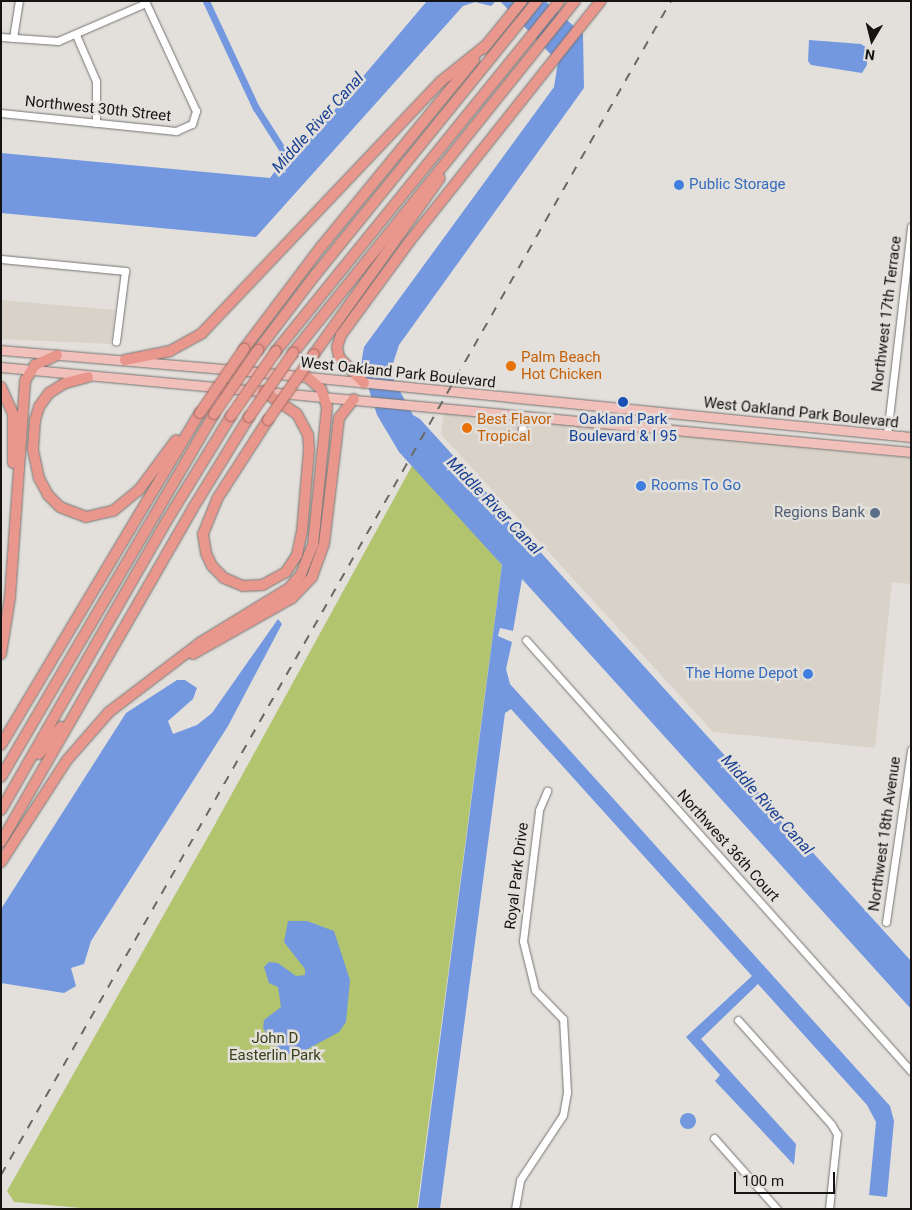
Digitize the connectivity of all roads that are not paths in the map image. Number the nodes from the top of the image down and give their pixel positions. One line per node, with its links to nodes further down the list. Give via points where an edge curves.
1 (19, 1): 10 (street)
2 (522, 1): 11 (highway)
3 (537, 1): 50 (highway, bridge, via 258,350 156,508)
4 (575, 1): 14 (highway)
5 (601, 1): 25 (highway, via 409,242 341,335 339,357)
6 (146, 2): 8 (street); 13 (street, Northwest 30th Street, via 196,111 192,124 176,131)
7 (557, 4): 51 (highway, bridge, via 276,351 231,416 170,515)
8 (76, 35): 10 (street, via 58,41); 13 (street, via 96,81)
9 (1, 36): 10 (street)
10 (13, 38)
11 (486, 45): 20 (highway, via 440,82 202,333 170,351); 32 (highway, bridge, via 321,247 244,348)
12 (1, 113): 13 (street, Northwest 30th Street)
13 (96, 123)
14 (458, 147): 27 (highway, bridge, via 427,200 314,354 268,420 217,499 203,534 206,553 215,570 233,583 247,586 278,579 295,560 301,538 309,456 308,435 300,418 286,405); 47 (highway, bridge, via 293,353 249,417 197,500)
15 (911, 226): 38 (street, Northwest 17th Terrace)
16 (1, 259): 17 (street, via 125,271)
17 (116, 341)
18 (1, 350): 19 (main road, West Oakland Park Boulevard)
19 (57, 355): 20 (main road, West Oakland Park Boulevard); 22 (highway)
20 (125, 360): 24 (main road, West Oakland Park Boulevard)
21 (1, 367): 22 (main road, West Oakland Park Boulevard)
22 (30, 370): 23 (main road, West Oakland Park Boulevard); 43 (highway, via 25,386)
23 (88, 376): 27 (main road, West Oakland Park Boulevard); 32 (highway, via 65,383 49,393 39,406 34,427 34,456 44,489 56,504 75,515 97,516 124,504 139,490 159,460)
24 (306, 376): 25 (main road, West Oakland Park Boulevard); 28 (highway)
25 (364, 382): 29 (main road, West Oakland Park Boulevard)
26 (1, 387): 43 (highway, via 13,414)
27 (262, 391): 28 (main road, West Oakland Park Boulevard)
28 (325, 397): 30 (main road, West Oakland Park Boulevard); 46 (highway, via 327,411 314,539 301,574 289,588 200,642)
29 (504, 398): 31 (main road, West Oakland Park Boulevard); 34 (main road, via 517,404)
30 (358, 400): 34 (main road, West Oakland Park Boulevard); 46 (highway, via 338,418 323,549 310,581 286,602)
31 (544, 402): 33 (main road, West Oakland Park Boulevard); 34 (main road, via 533,405)
32 (200, 413): 48 (highway)
33 (661, 413): 35 (main road, West Oakland Park Boulevard); 36 (main road, via 657,420)
34 (524, 416): 36 (main road, West Oakland Park Boulevard); 39 (street)
35 (734, 420): 37 (main road, via 721,427); 38 (main road, West Oakland Park Boulevard)
36 (642, 427): 37 (main road, West Oakland Park Boulevard)
37 (717, 434): 41 (main road, West Oakland Park Boulevard)
38 (887, 435): 40 (main road, West Oakland Park Boulevard); 41 (main road)
39 (521, 436)
40 (911, 437)
41 (874, 449): 42 (main road, West Oakland Park Boulevard)
42 (911, 452)
43 (15, 498): 45 (highway, via 10,597)
44 (526, 640): 58 (street, Northwest 36th Court)
45 (1, 654)
46 (157, 674): 55 (highway, via 122,699 82,740)
47 (82, 700): 51 (highway); 54 (highway)
48 (1, 745)
49 (911, 750): 56 (street, Northwest 18th Avenue)
50 (1, 777)
51 (18, 781): 53 (highway)
52 (547, 791): 60 (street, Royal Park Drive, via 538,810 523,941 536,990 563,1019 567,1092 563,1115 520,1180)
53 (1, 810)
54 (1, 842)
55 (1, 862)
56 (886, 922)
57 (738, 1020): 62 (street, via 831,1124 836,1134)
58 (911, 1071)
59 (714, 1138): 61 (street)
60 (514, 1209)
61 (777, 1209)
62 (830, 1209)

